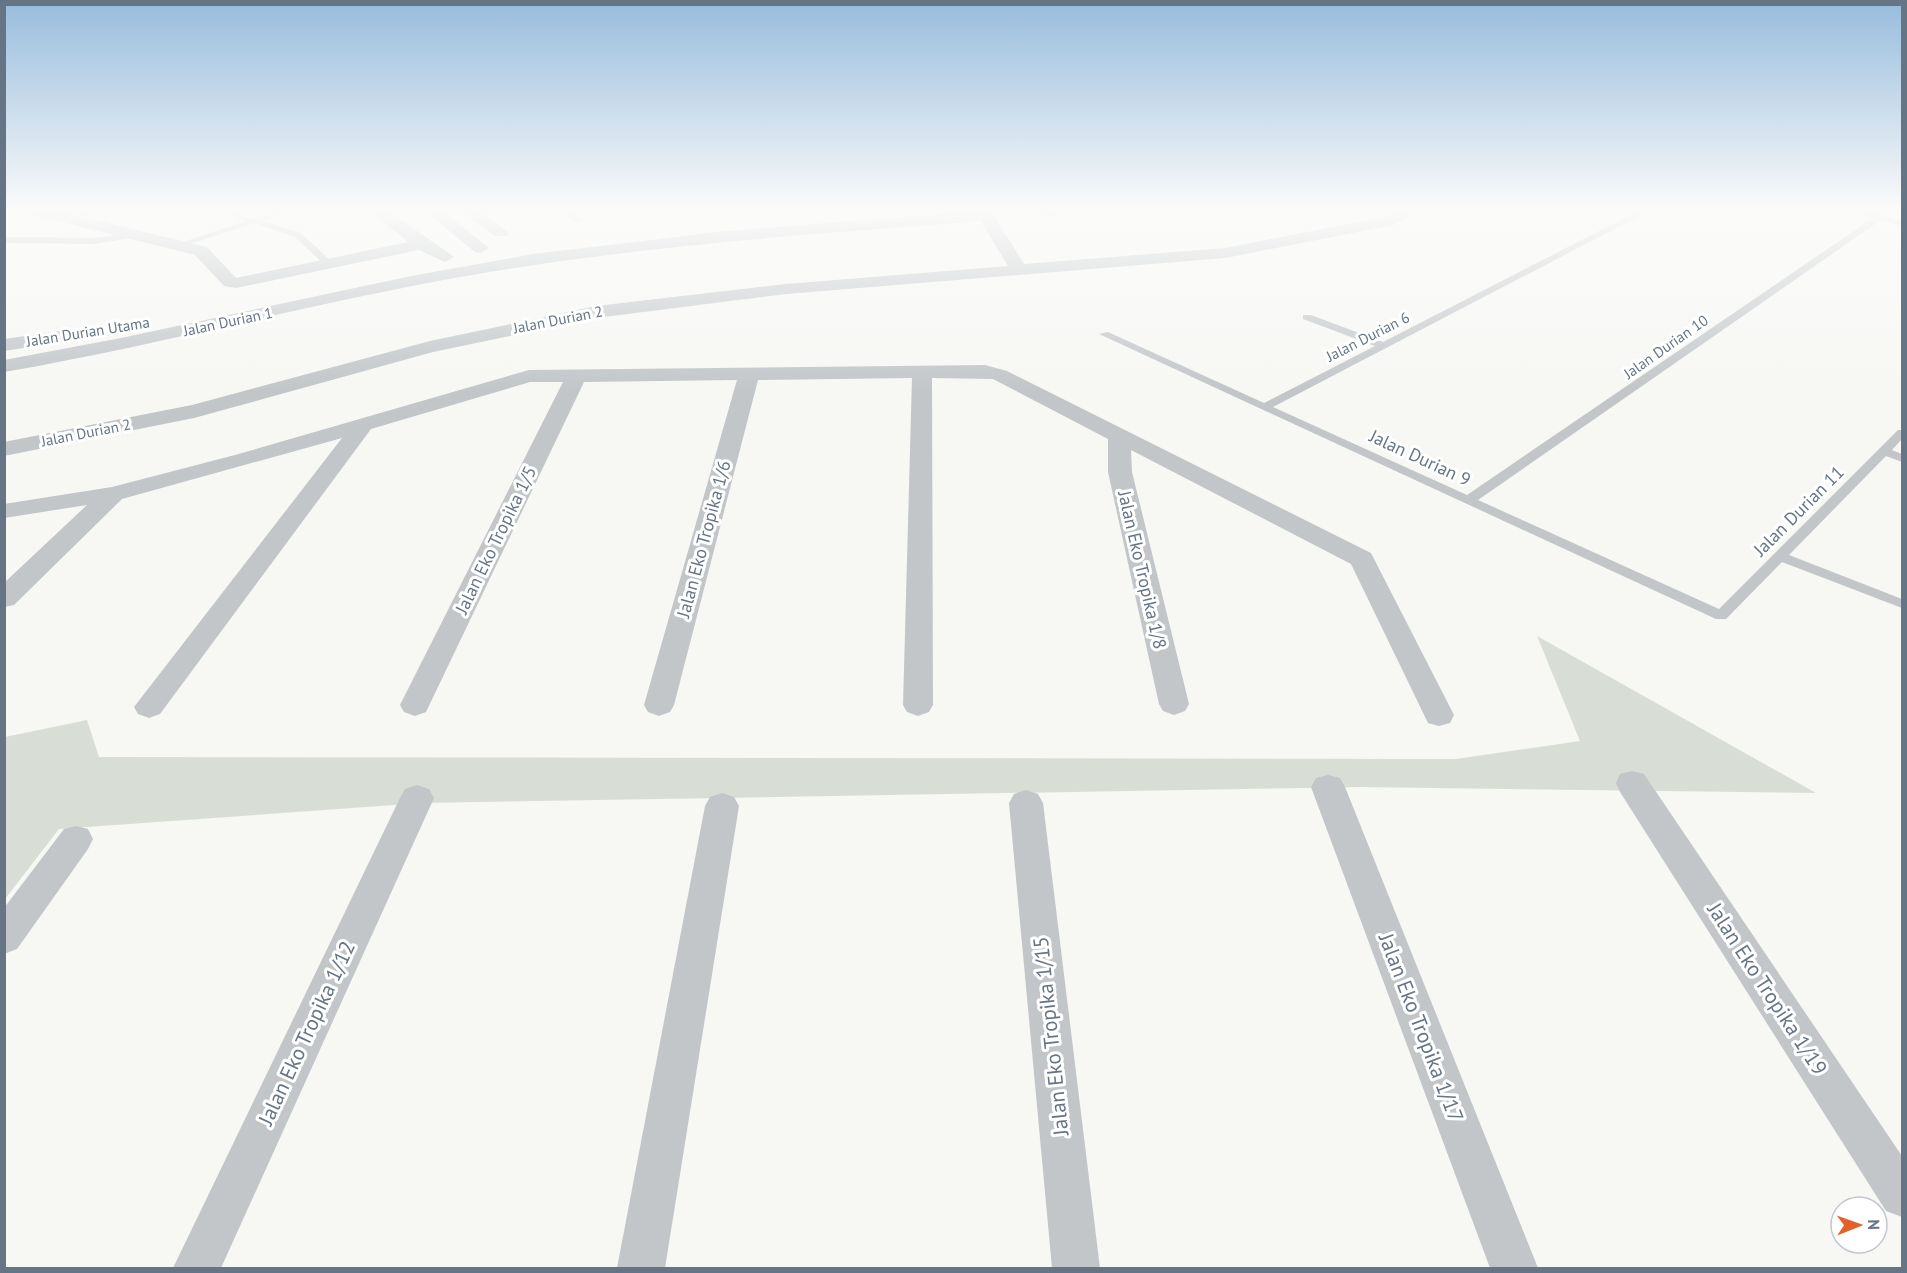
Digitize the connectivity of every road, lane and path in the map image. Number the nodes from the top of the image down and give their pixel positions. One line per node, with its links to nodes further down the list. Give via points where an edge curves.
1 (219, 270): 2 (street, via 236,283)
2 (298, 270)
3 (386, 270): 11 (street, Jalan Durian Utama, via 135,327)
4 (471, 270): 13 (street, Jalan Durian 1, via 86,353)
5 (1026, 270): 8 (street, Jalan Durian 2)
6 (1531, 270): 12 (lane, Jalan Durian 6)
7 (1802, 270): 25 (lane, Jalan Durian 10)
8 (1020, 271): 21 (street, Jalan Durian 2, via 786,289 596,312 430,346 194,411)
9 (1307, 316): 12 (lane)
10 (1104, 334): 17 (lane, Jalan Durian 9)
11 (4, 345)
12 (1385, 346): 17 (lane, Jalan Durian 6)
13 (4, 366)
14 (922, 372): 15 (street); 20 (street, via 995,373); 34 (street)
15 (749, 374): 16 (street); 33 (street, Jalan Eko Tropika 1/6)
16 (577, 375): 18 (street, via 525,377); 32 (street, Jalan Eko Tropika 1/5)
17 (1265, 407): 25 (lane, Jalan Durian 9)
18 (364, 424): 24 (street); 35 (street)
19 (1902, 433): 22 (lane, Jalan Durian 11)
20 (1119, 435): 31 (street, Jalan Eko Tropika 1/8, via 1119,472); 36 (street, via 1362,559)
21 (4, 450)
22 (1884, 452): 23 (lane); 27 (lane, Jalan Durian 11)
23 (1902, 458)
24 (113, 494): 26 (street); 28 (street)
25 (1469, 500): 30 (lane, Jalan Durian 9)
26 (4, 511)
27 (1780, 556): 29 (lane); 30 (lane, Jalan Durian 11)
28 (4, 599)
29 (1902, 604)
30 (1720, 616)
31 (1174, 704)
32 (415, 705)
33 (659, 705)
34 (918, 705)
35 (149, 707)
36 (1439, 715)
37 (1632, 783): 44 (street, Jalan Eko Tropika 1/19)
38 (1328, 787): 48 (street, Jalan Eko Tropika 1/17)
39 (417, 798): 45 (street, Jalan Eko Tropika 1/12)
40 (1026, 803): 47 (street, Jalan Eko Tropika 1/15)
41 (722, 806): 46 (street)
42 (76, 839): 43 (street)
43 (4, 939)
44 (1902, 1195)
45 (196, 1269)
46 (641, 1269)
47 (1076, 1269)
48 (1514, 1269)

